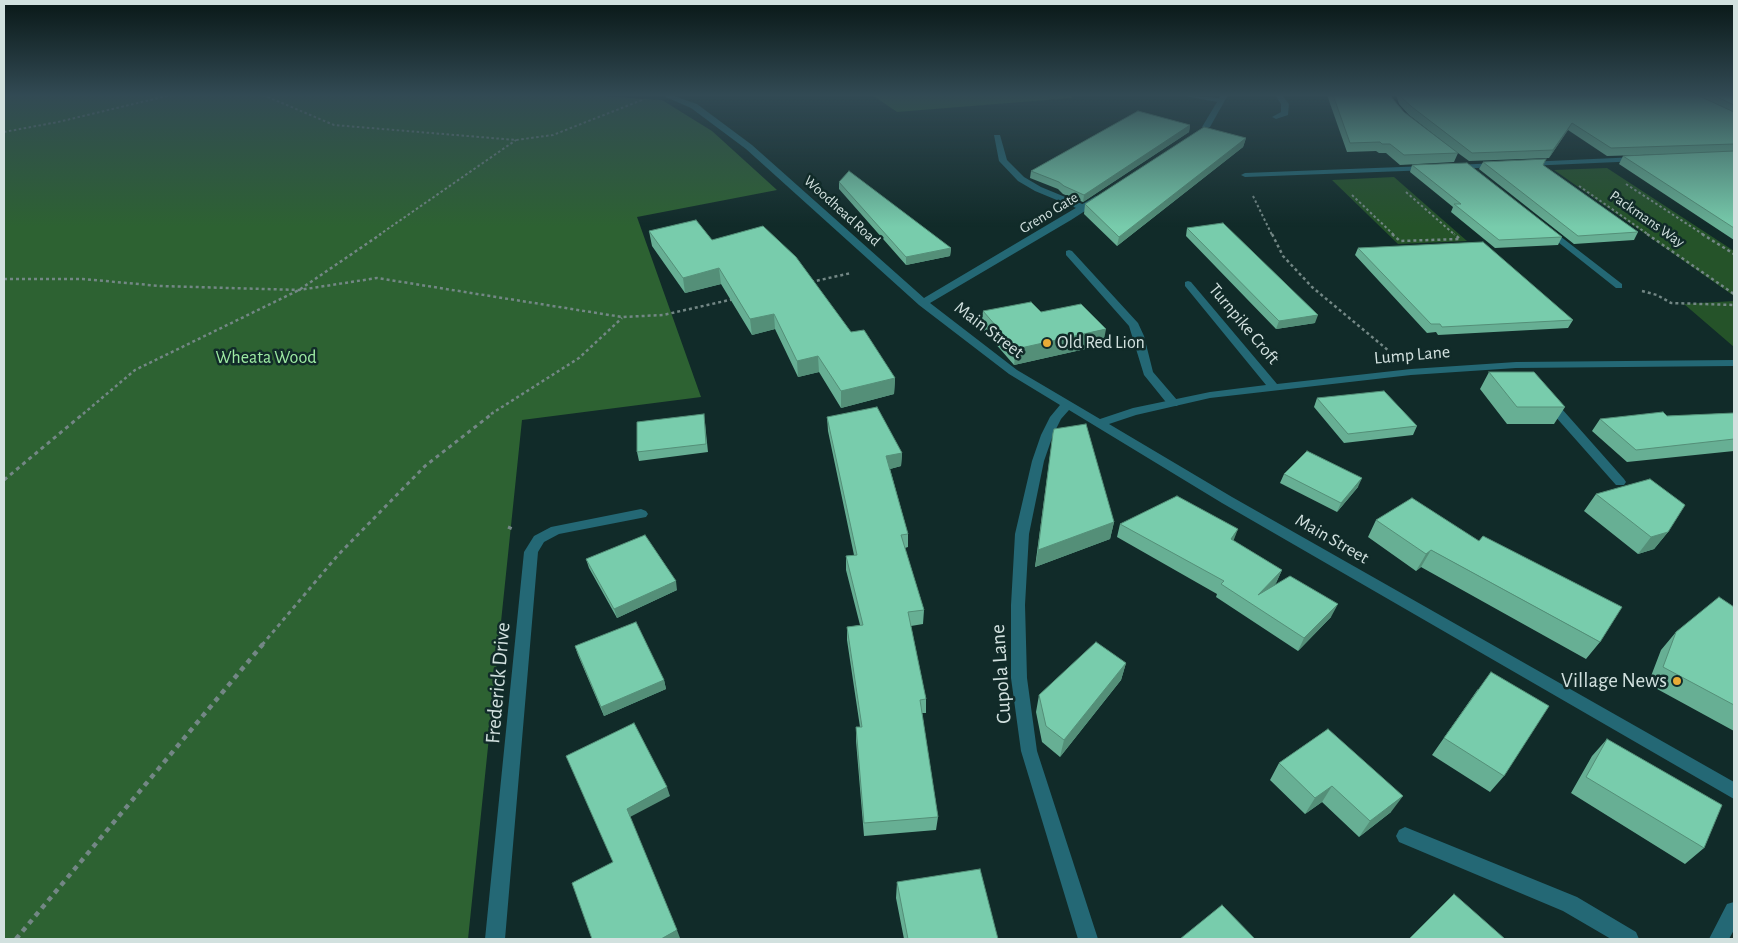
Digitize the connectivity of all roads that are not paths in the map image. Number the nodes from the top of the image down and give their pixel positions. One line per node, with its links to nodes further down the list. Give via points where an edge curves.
1 (738, 139): 17 (street, Woodhead Road)
2 (998, 139): 12 (street, via 1003,161 1021,179)
3 (1648, 158): 5 (street)
4 (1465, 164): 6 (street); 7 (street); 10 (street)
5 (1517, 164)
6 (1507, 165)
7 (1449, 167)
8 (1439, 168): 9 (street)
9 (1245, 175)
10 (1484, 179)
11 (1108, 192): 12 (street, Greno Gate)
12 (1084, 208): 17 (street, Greno Gate)
13 (1536, 220): 16 (street)
14 (1069, 253): 23 (street, via 1134,325 1148,373)
15 (1188, 284): 21 (street, Turnpike Croft)
16 (1619, 286)
17 (923, 303): 24 (street, Main Street, via 1013,372)
18 (1734, 363): 19 (street, Lump Lane)
19 (1516, 365): 20 (street); 21 (street, Lump Lane)
20 (1529, 380)
21 (1274, 386): 23 (street, Lump Lane)
22 (1542, 394): 26 (street)
23 (1172, 403): 25 (street, Lump Lane)
24 (1067, 406): 25 (street, Main Street); 32 (street, Cupola Lane, via 1056,417 1038,461 1022,534 1019,678 1029,752)
25 (1098, 424): 28 (street, Main Street)
26 (1620, 482)
27 (641, 514): 31 (street, Frederick Drive, via 556,530 539,539 531,552)
28 (1734, 791)
29 (1405, 836): 33 (street, via 1570,904)
30 (1734, 911): 34 (street)
31 (495, 939)
32 (1088, 939)
33 (1629, 939)
34 (1719, 939)

